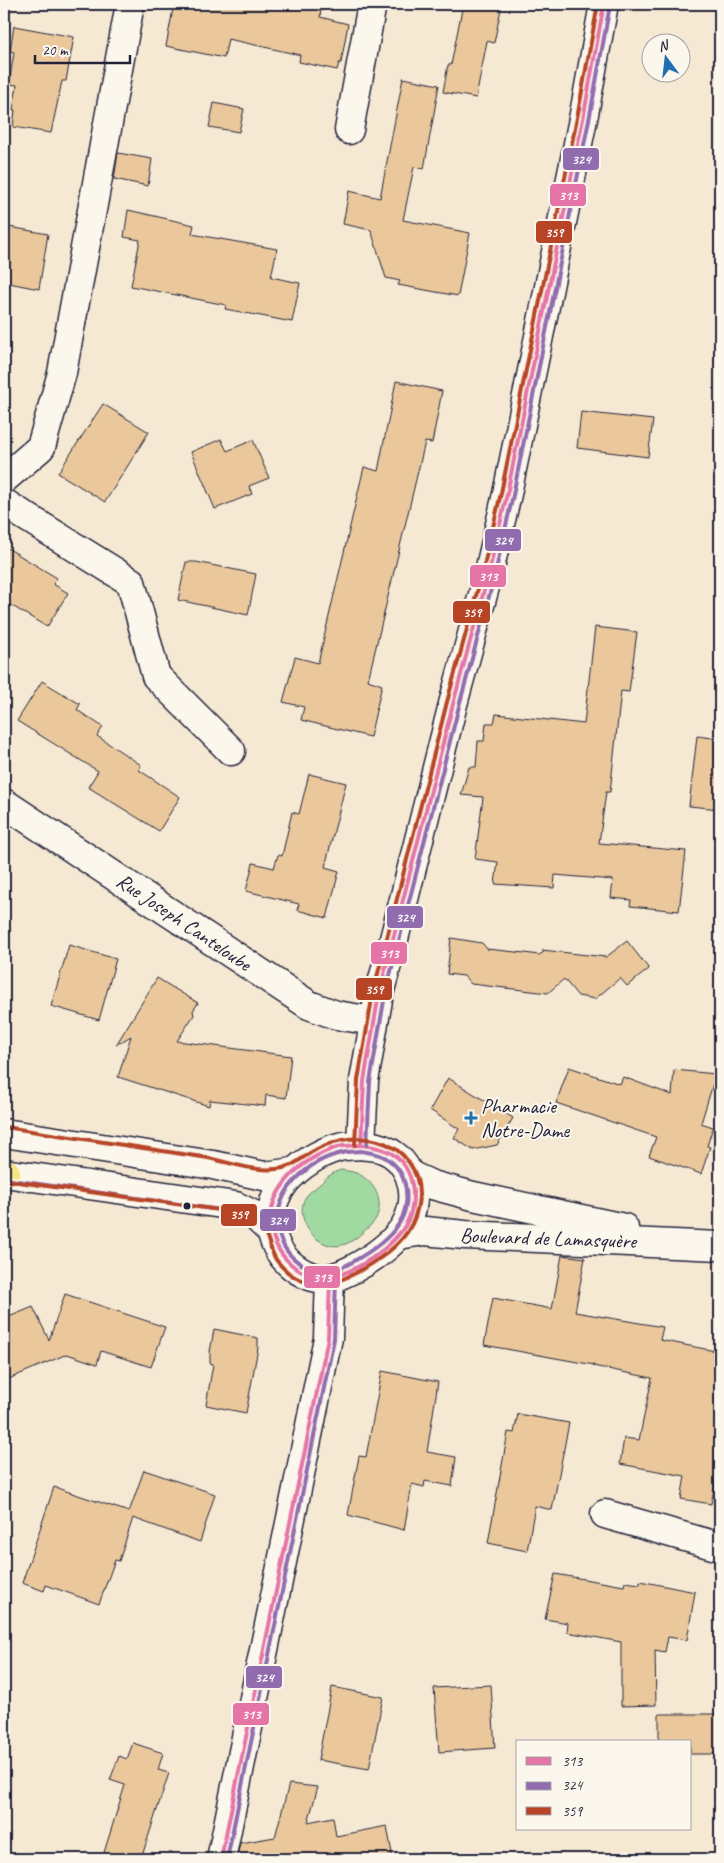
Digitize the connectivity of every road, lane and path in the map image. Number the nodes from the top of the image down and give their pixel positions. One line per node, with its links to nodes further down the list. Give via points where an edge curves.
1 (130, 4): 5 (street, via 62,373 41,447)
2 (372, 4): 4 (street)
3 (604, 4): 9 (street, via 507,494)
4 (349, 130)
5 (4, 478)
6 (4, 504): 7 (street, via 130,582 156,676)
7 (231, 751)
8 (4, 803): 9 (street, Rue Joseph Canteloube, via 309,1005 336,1016)
9 (374, 1021): 11 (street, via 364,1081)
10 (4, 1132): 12 (street, via 264,1176)
11 (362, 1145): 12 (street, via 339,1147); 14 (street, via 392,1154)
12 (294, 1172): 15 (street, via 276,1197)
13 (4, 1174): 15 (street, via 236,1206 254,1215)
14 (410, 1176): 16 (street, via 413,1204 408,1221); 17 (street, Boulevard de Lamasquère, via 472,1196)
15 (271, 1231): 18 (street, via 282,1257 295,1269 314,1278)
16 (398, 1235): 17 (street, Boulevard de Lamasquère, via 425,1231); 18 (street, via 353,1269)
17 (710, 1245)
18 (330, 1278): 21 (street, via 328,1338)
19 (605, 1514): 20 (street)
20 (720, 1547)
21 (221, 1859)

